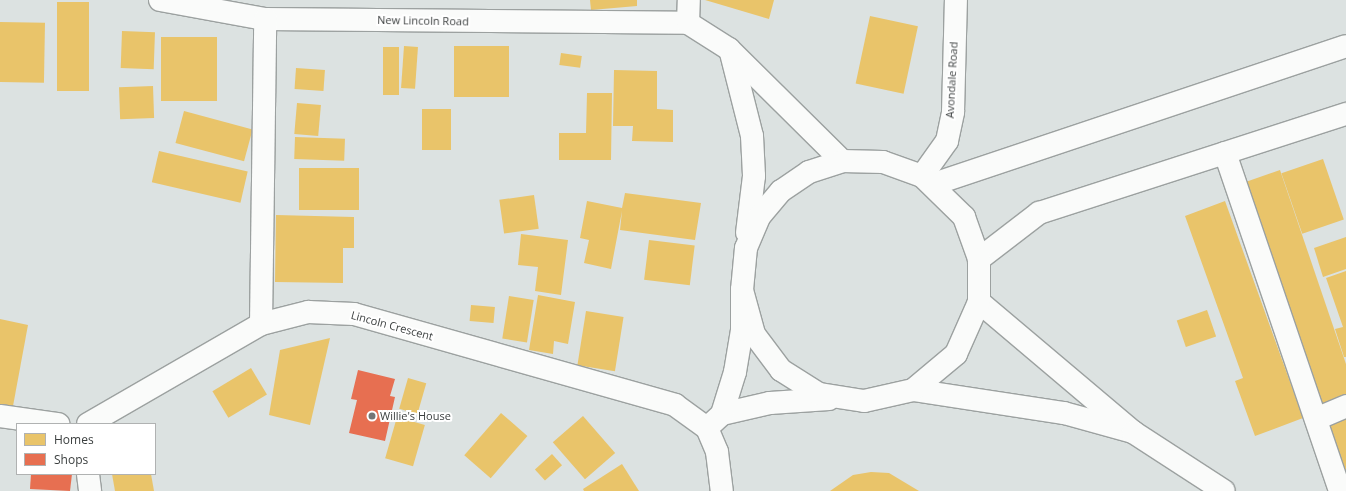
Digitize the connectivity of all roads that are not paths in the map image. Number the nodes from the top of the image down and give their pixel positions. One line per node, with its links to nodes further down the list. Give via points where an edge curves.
1 (160, 0): 4 (street, New Lincoln Road)
2 (689, 0): 5 (street)
3 (956, 0): 11 (street, Avondale Road, via 953,112 947,142)
4 (265, 19): 5 (street, New Lincoln Road); 16 (street)
5 (688, 23): 7 (street)
6 (1346, 46): 11 (street)
7 (729, 48): 10 (street); 12 (street, via 743,89 752,136 754,176)
8 (1346, 114): 9 (street)
9 (1225, 153): 13 (street, via 1039,213); 21 (street)
10 (842, 161): 11 (street, via 883,162); 12 (street, via 809,172 781,191 759,217)
11 (928, 180): 13 (street, via 964,217)
12 (746, 248): 14 (street)
13 (979, 259): 15 (street)
14 (742, 290): 18 (street, via 754,334 781,370 819,394); 22 (street, via 742,330)
15 (980, 302): 17 (street, via 956,354); 25 (street)
16 (261, 324): 22 (street, Lincoln Crescent, via 308,312 354,314 675,405); 24 (street, Lincoln Crescent)
17 (913, 390): 18 (street); 25 (street, via 1064,413)
18 (864, 401): 22 (street, via 818,399 770,403)
19 (1346, 406): 21 (street)
20 (0, 416): 23 (street)
21 (1316, 419): 30 (street)
22 (714, 421): 28 (street)
23 (51, 423)
24 (90, 423)
25 (1133, 432): 29 (street)
26 (88, 475): 27 (street)
27 (90, 491)
28 (722, 491)
29 (1224, 491)
30 (1340, 491)

